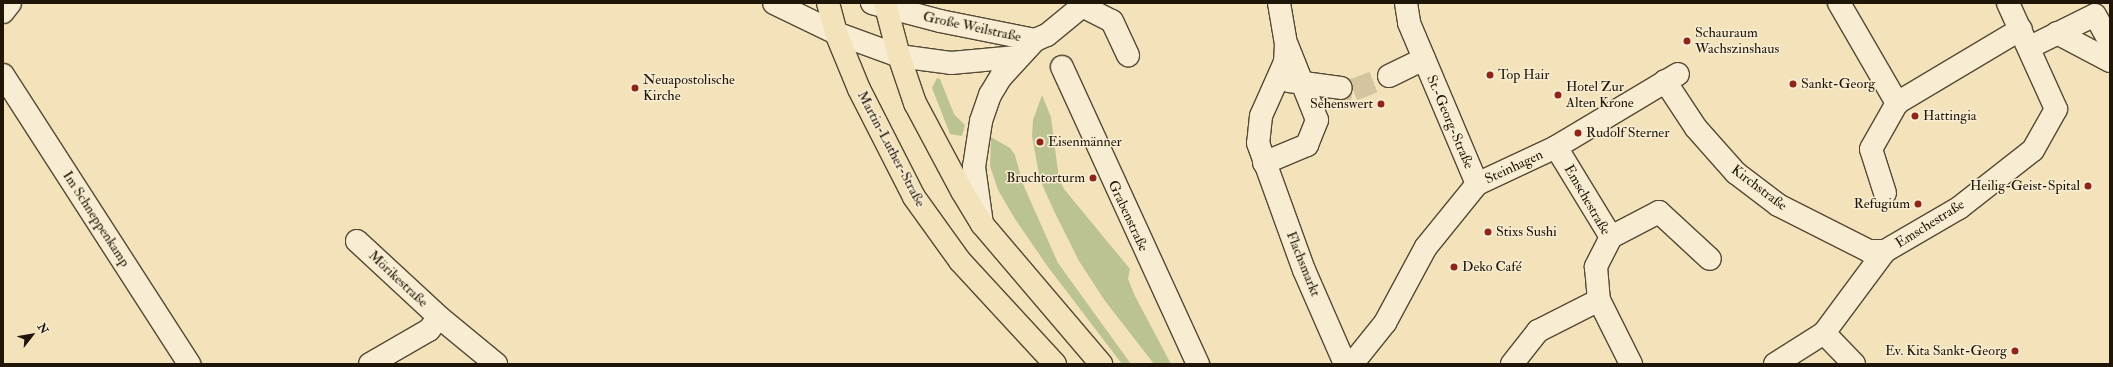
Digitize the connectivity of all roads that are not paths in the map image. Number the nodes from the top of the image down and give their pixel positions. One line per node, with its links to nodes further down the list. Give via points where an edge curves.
1 (10, 3): 10 (street)
2 (774, 3): 11 (street)
3 (828, 3): 11 (main road, Martin-Luther-Straße)
4 (1279, 3): 16 (street, Flachsmarkt)
5 (1406, 3): 20 (street, St.-Georg-Straße, via 1409,24)
6 (1839, 3): 29 (street)
7 (2008, 3): 13 (street, Emschestraße)
8 (881, 4): 14 (street, Große Weilstraße); 17 (main road)
9 (1085, 5): 14 (street, Große Weilstraße, via 1047,35); 18 (street, via 1112,21)
10 (3, 12)
11 (836, 33): 17 (street); 46 (main road, Martin-Luther-Straße, via 859,88 914,197 960,261)
12 (2058, 33): 13 (street); 15 (street, via 2095,15); 21 (street)
13 (2026, 38): 29 (street); 37 (street, Emschestraße, via 2056,109 2033,150 1959,208)
14 (1035, 40): 19 (street, Große Weilstraße)
15 (2110, 42)
16 (1286, 44): 26 (street, Flachsmarkt, via 1285,62); 27 (street, Flachsmarkt)
17 (899, 56): 19 (street, Große Weilstraße, via 951,63); 34 (main road, via 915,103)
18 (1128, 56)
19 (1017, 58): 34 (street, Große Weilstraße, via 990,95 981,121 974,167)
20 (1424, 59): 24 (street, St.-Georg-Straße); 32 (street, St.-Georg-Straße)
21 (2110, 61)
22 (1062, 67): 48 (street, Grabenstraße)
23 (3, 75): 43 (street, Im Schneppenkamp)
24 (1389, 76)
25 (1672, 77): 30 (street, Steinhagen); 37 (street, Kirchstraße, via 1696,128 1736,173 1778,205 1869,251)
26 (1278, 80): 27 (street); 31 (street, Flachsmarkt, via 1261,116 1259,127 1258,143)
27 (1302, 82): 28 (street); 31 (street, Flachsmarkt, via 1317,120 1307,145)
28 (1341, 88)
29 (1897, 103): 33 (street, via 1871,149)
30 (1556, 147): 32 (street, Steinhagen); 35 (street, Emschestraße)
31 (1264, 163): 49 (street, Flachsmarkt, via 1304,270)
32 (1477, 184): 50 (street, Steinhagen, via 1426,248 1385,323)
33 (1885, 193)
34 (982, 224): 47 (main road)
35 (1611, 237): 38 (street, via 1658,212); 39 (street, Emschestraße, via 1596,267)
36 (357, 241): 40 (street, Mörikestraße)
37 (1885, 252): 41 (street, Emschestraße)
38 (1710, 259)
39 (1599, 300): 51 (street, via 1538,331); 52 (street, Emschestraße)
40 (439, 317): 44 (street, Mörikestraße, via 429,330); 45 (street, Mörikestraße)
41 (1824, 332): 42 (street); 53 (street, Emschestraße)
42 (1842, 360)
43 (189, 364)
44 (370, 364)
45 (496, 364)
46 (1055, 364)
47 (1101, 364)
48 (1198, 364)
49 (1345, 364)
50 (1352, 364)
51 (1512, 364)
52 (1631, 364)
53 (1775, 364)

